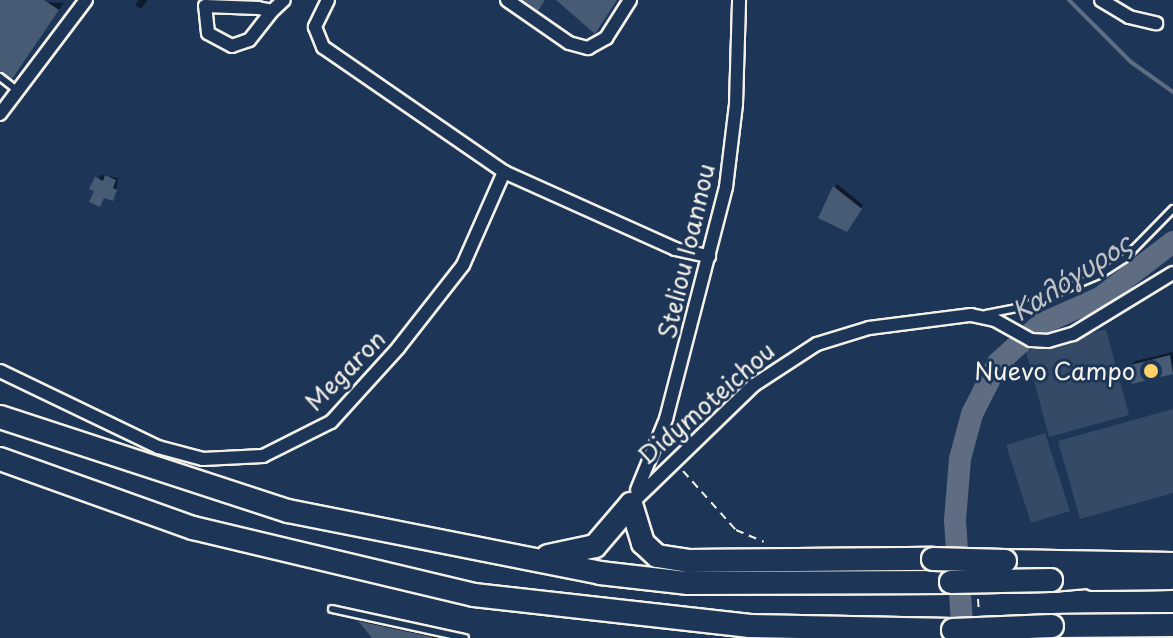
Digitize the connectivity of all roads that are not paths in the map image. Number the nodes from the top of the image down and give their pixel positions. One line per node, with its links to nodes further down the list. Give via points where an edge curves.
1 (86, 0): 11 (street)
2 (284, 0): 8 (street)
3 (328, 0): 13 (street, via 315,27 323,47)
4 (507, 0): 5 (street, via 569,43 588,48 606,38)
5 (630, 0)
6 (739, 0): 15 (street, Steliou Ioannou, via 732,146)
7 (1101, 0): 9 (street, via 1129,17)
8 (272, 11): 8 (street, via 205,6 204,25 214,40 232,46 249,40)
9 (1156, 23)
10 (0, 77): 11 (lane)
11 (18, 91): 12 (street)
12 (0, 114)
13 (504, 172): 15 (street, via 675,249); 18 (street, Megaron, via 463,265 398,348 331,422 263,456 203,459 158,447)
14 (1173, 209): 17 (lane, via 1124,259 1101,274 1023,307)
15 (709, 256): 23 (street, Steliou Ioannou, via 666,419)
16 (1173, 273): 17 (street, via 1073,334 1027,338)
17 (980, 315): 23 (street, Didymoteichou, via 869,328 799,353 732,404)
18 (0, 371)
19 (0, 406): 21 (highway)
20 (0, 417): 21 (highway)
21 (93, 448): 24 (highway, via 288,511)
22 (0, 459): 30 (highway, via 193,528 474,595)
23 (631, 504): 24 (highway, via 595,546 562,556); 25 (highway, bridge, via 643,543 657,556 687,561)
24 (519, 557): 28 (highway, bridge, via 688,583)
25 (1173, 564)
26 (1173, 570): 28 (highway)
27 (1173, 578): 28 (highway)
28 (1054, 579)
29 (332, 609): 32 (lane)
30 (587, 611): 31 (highway, bridge, via 750,626 953,630); 33 (highway, via 706,635)
31 (1173, 625)
32 (465, 638)
33 (781, 638)

